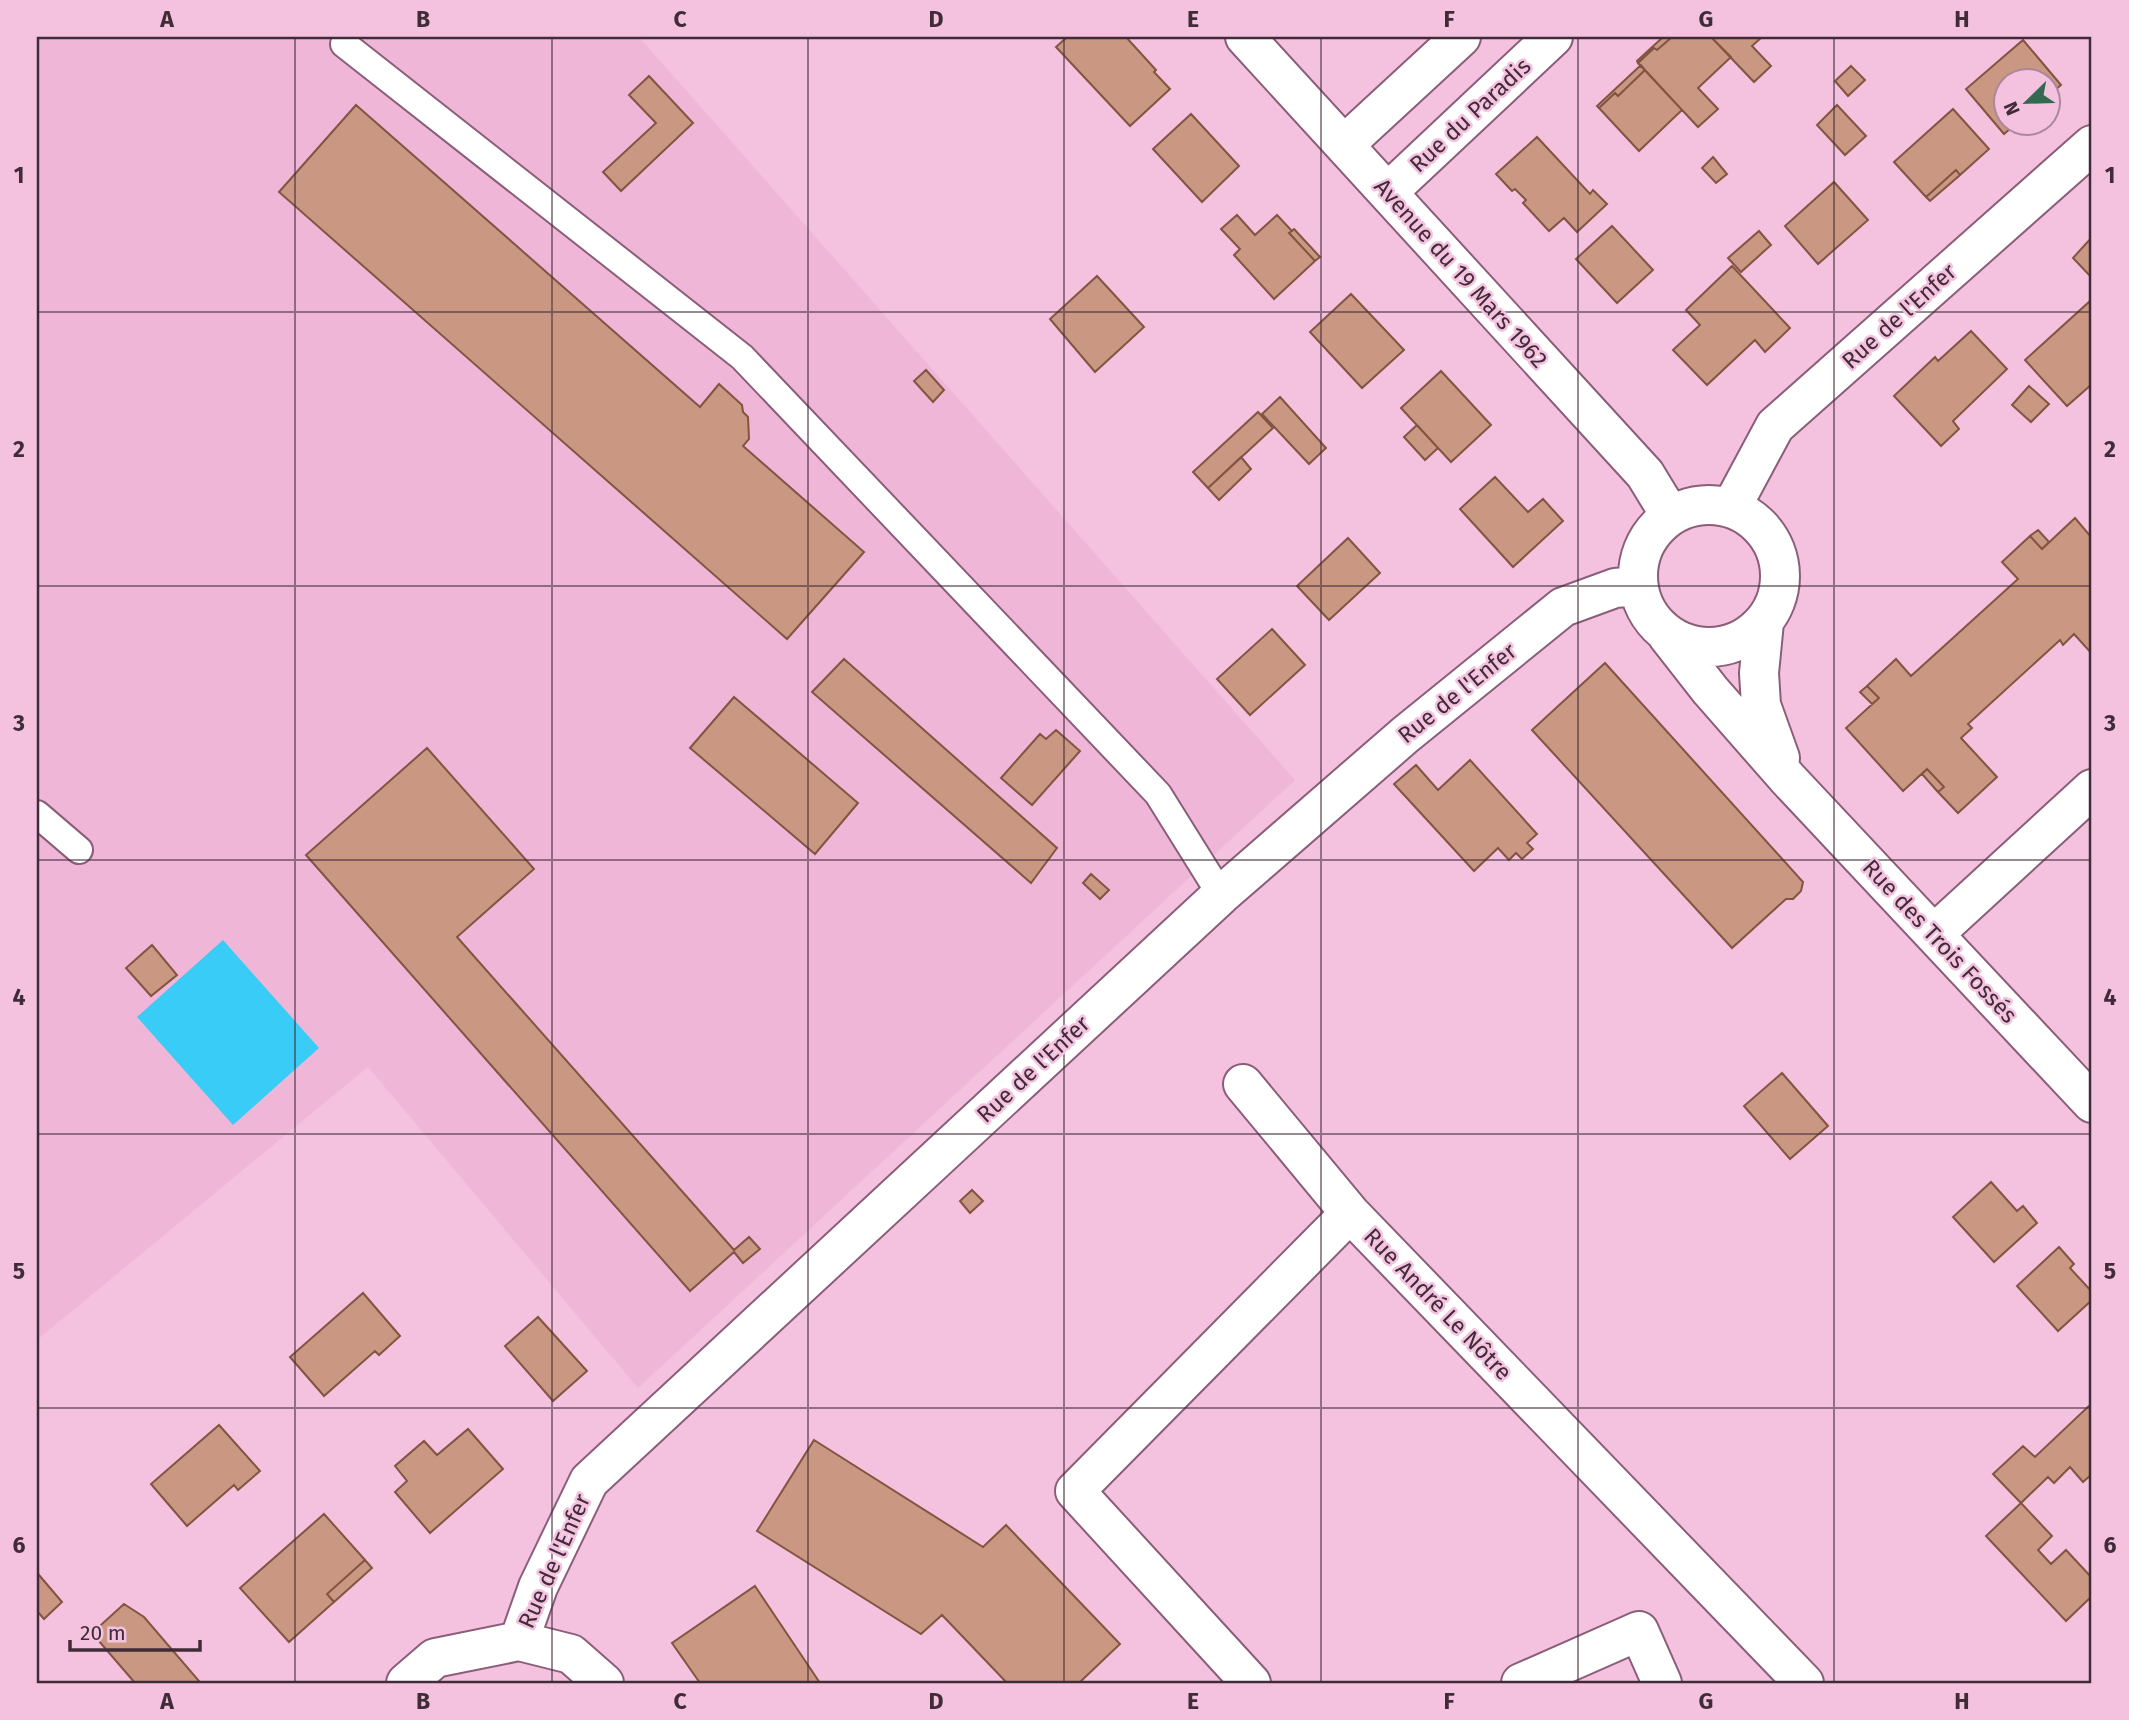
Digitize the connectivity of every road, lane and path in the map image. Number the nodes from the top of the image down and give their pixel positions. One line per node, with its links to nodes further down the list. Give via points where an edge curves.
1 (1245, 37): 5 (street, Avenue du 19 Mars 1962)
2 (1461, 37): 5 (street)
3 (1553, 37): 7 (street, Rue du Paradis)
4 (344, 44): 17 (lane, via 742,357 1158,794)
5 (1344, 145): 7 (street, Avenue du 19 Mars 1962)
6 (2092, 145): 8 (street, Rue de l'Enfer, via 1775,426)
7 (1388, 192): 9 (street, Avenue du 19 Mars 1962, via 1645,474)
8 (1731, 508): 9 (street, via 1714,504); 11 (street, via 1749,517 1769,537 1780,564 1778,594)
9 (1670, 515): 10 (street, via 1650,535 1639,560)
10 (1637, 586): 12 (street, via 1648,615); 17 (street, Rue de l'Enfer, via 1615,588 1563,607 1405,735)
11 (1764, 622): 12 (street, via 1743,639 1722,647 1699,647); 13 (street, Rue des Trois Fossés, via 1761,705)
12 (1667, 635): 13 (street, Rue des Trois Fossés)
13 (1788, 779): 18 (street, Rue des Trois Fossés)
14 (2092, 789): 18 (street)
15 (37, 814): 16 (lane)
16 (79, 850)
17 (1221, 895): 22 (street, Rue de l'Enfer, via 589,1481 538,1587)
18 (1934, 934): 20 (street, Rue des Trois Fossés)
19 (1243, 1084): 21 (street)
20 (2092, 1103)
21 (1350, 1213): 25 (street, Rue André Le Nôtre, via 1075,1491); 28 (street, Rue André Le Nôtre)
22 (519, 1641): 23 (street, via 435,1658); 24 (street, via 571,1654)
23 (406, 1683)
24 (604, 1683)
25 (1251, 1683)
26 (1521, 1683): 27 (street, via 1639,1631)
27 (1662, 1683)
28 (1804, 1683)

